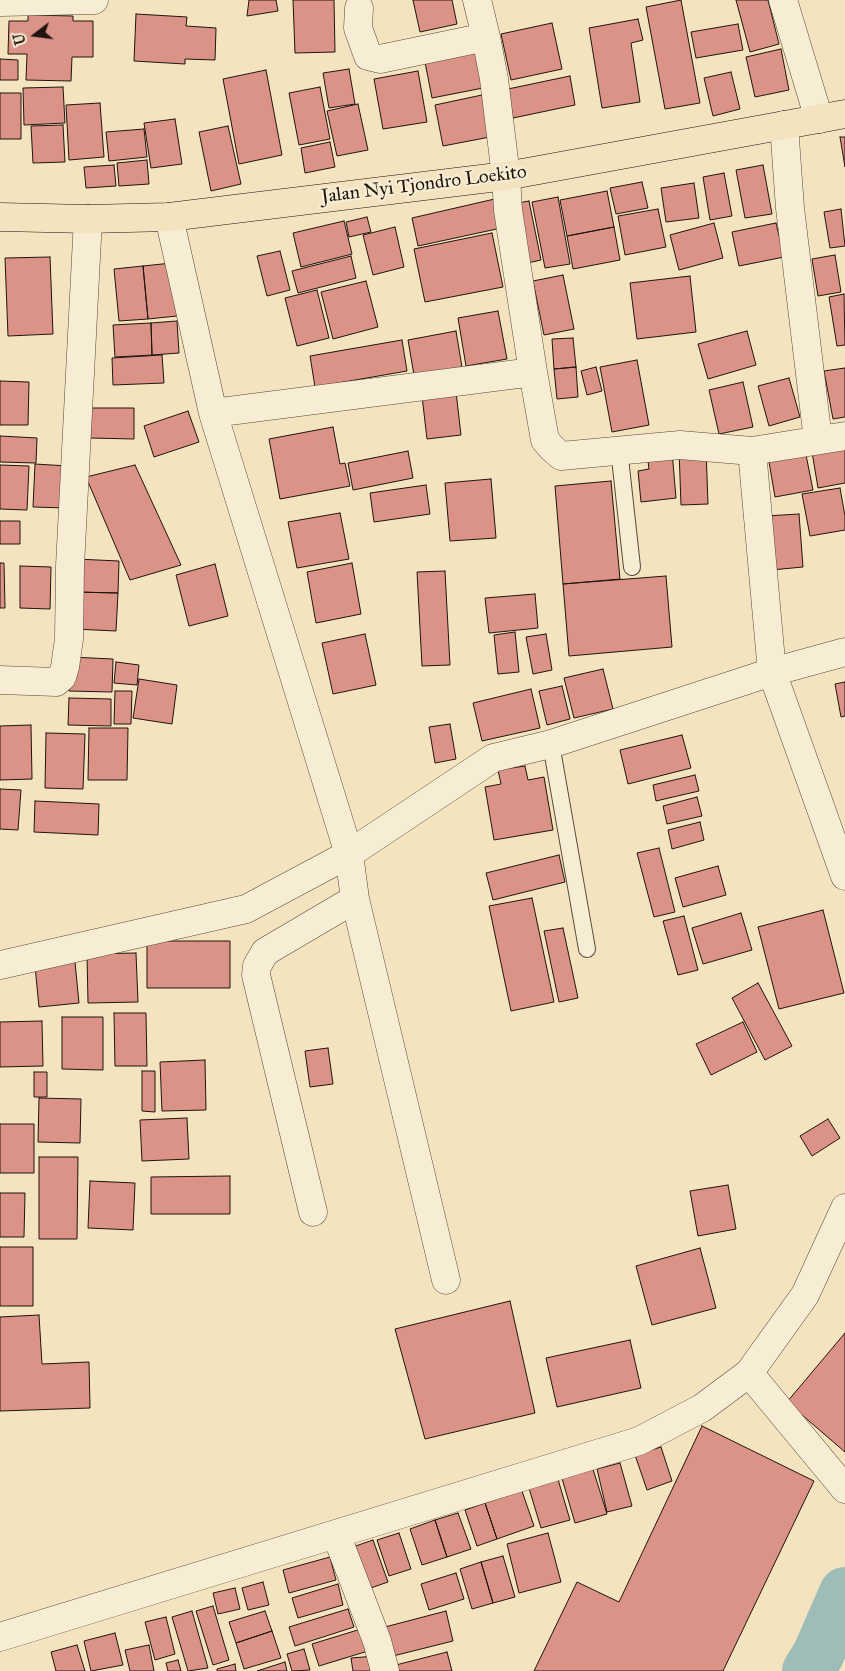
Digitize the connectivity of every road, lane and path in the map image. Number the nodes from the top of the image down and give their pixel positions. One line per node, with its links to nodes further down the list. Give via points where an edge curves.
1 (94, 0): 4 (street)
2 (477, 0): 6 (street)
3 (784, 0): 7 (street)
4 (0, 2)
5 (359, 8): 6 (street, via 358,28 368,56 380,59)
6 (486, 37): 9 (street)
7 (832, 116): 8 (main road, Jalan Nyi Tjondro Loekito)
8 (784, 125): 9 (main road, Jalan Nyi Tjondro Loekito); 16 (street, via 791,217)
9 (506, 176): 11 (main road, Jalan Nyi Tjondro Loekito); 13 (street, via 508,210)
10 (0, 217): 12 (main road, Jalan Nyi Tjondro Loekito)
11 (169, 217): 12 (main road, Jalan Nyi Tjondro Loekito); 14 (street)
12 (88, 219): 22 (street, via 69,639 65,667 62,677 56,682)
13 (533, 372): 14 (street); 17 (street, via 546,440 552,448 562,456)
14 (213, 413): 24 (street)
15 (845, 436): 16 (street)
16 (818, 440): 18 (street)
17 (619, 449): 18 (street, via 680,446); 19 (lane)
18 (752, 452): 21 (street)
19 (632, 567)
20 (845, 652): 21 (street)
21 (772, 672): 23 (street); 25 (street)
22 (0, 680)
23 (551, 744): 24 (street, via 493,758); 27 (lane)
24 (349, 854): 26 (street); 28 (street, via 246,909)
25 (845, 876)
26 (355, 898): 30 (street, via 265,952 257,966 256,975); 31 (street)
27 (587, 949)
28 (0, 965)
29 (845, 1208): 32 (street, via 805,1295)
30 (313, 1212)
31 (446, 1280)
32 (749, 1373): 33 (street); 34 (street, via 702,1408 639,1441)
33 (845, 1489)
34 (336, 1534): 35 (street); 36 (street, via 377,1641)
35 (0, 1637)
36 (385, 1671)

